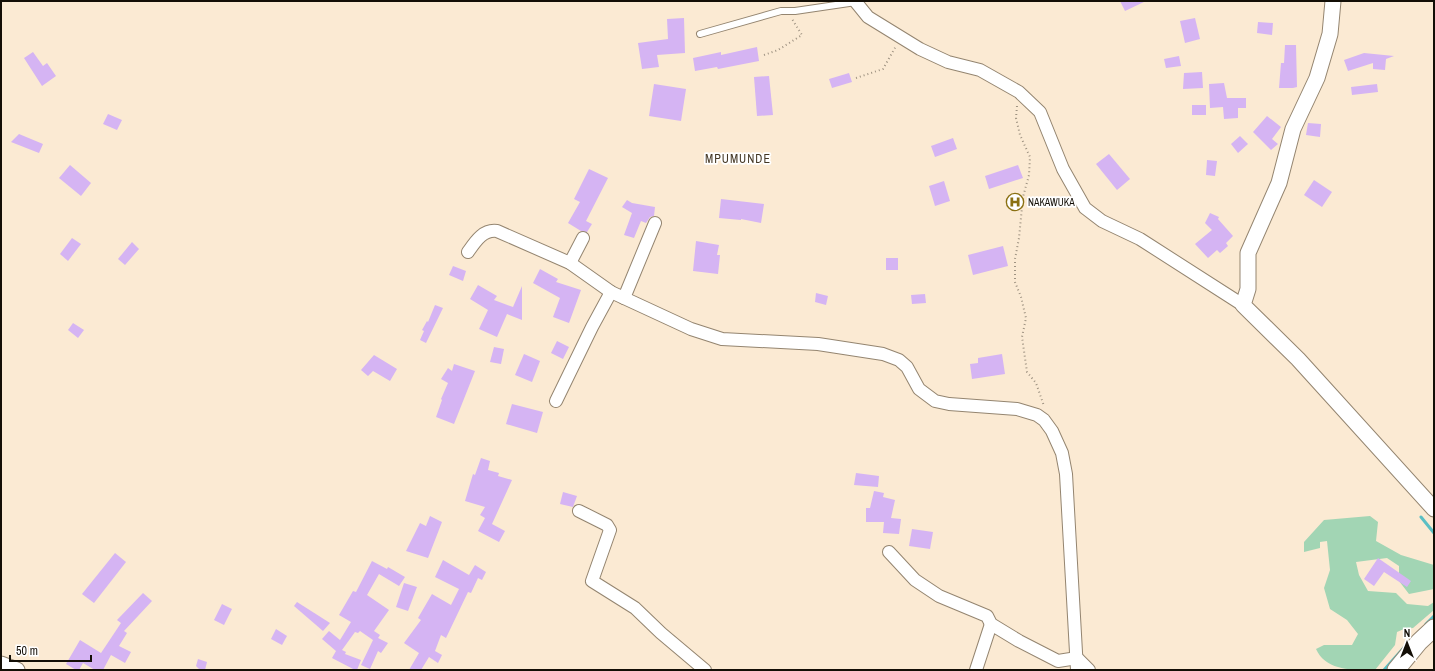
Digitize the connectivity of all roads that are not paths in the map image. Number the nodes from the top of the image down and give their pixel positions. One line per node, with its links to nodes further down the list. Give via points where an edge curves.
1 (1333, 1): 10 (street, via 1330,34 1317,78 1293,128 1279,183 1248,252 1248,289)
2 (855, 2): 3 (lane, via 795,11 781,10); 10 (street, via 868,17 920,49 948,62 980,70 1019,92 1040,112 1063,169 1085,208 1102,221 1140,239)
3 (700, 34)
4 (655, 223): 9 (street)
5 (583, 238): 7 (street)
6 (468, 252): 7 (street, via 479,238 492,231)
7 (570, 263): 8 (street)
8 (611, 292): 9 (street); 11 (street)
9 (624, 298): 18 (street, via 691,329 722,339 818,344 883,354 899,360 907,368 919,389 934,401 1017,409 1044,420 1062,454 1066,474)
10 (1244, 305): 12 (street, via 1298,359)
11 (556, 400)
12 (1434, 509)
13 (579, 511): 20 (street, via 607,525 610,530 592,581 635,608)
14 (889, 552): 15 (street, via 915,580 939,596 987,616)
15 (991, 624): 18 (street, via 1058,661); 21 (street)
16 (1434, 628): 23 (main road)
17 (1, 664): 19 (street)
18 (1077, 664): 22 (street)
19 (17, 670)
20 (705, 670)
21 (976, 670)
22 (1089, 670)
23 (1396, 670)

